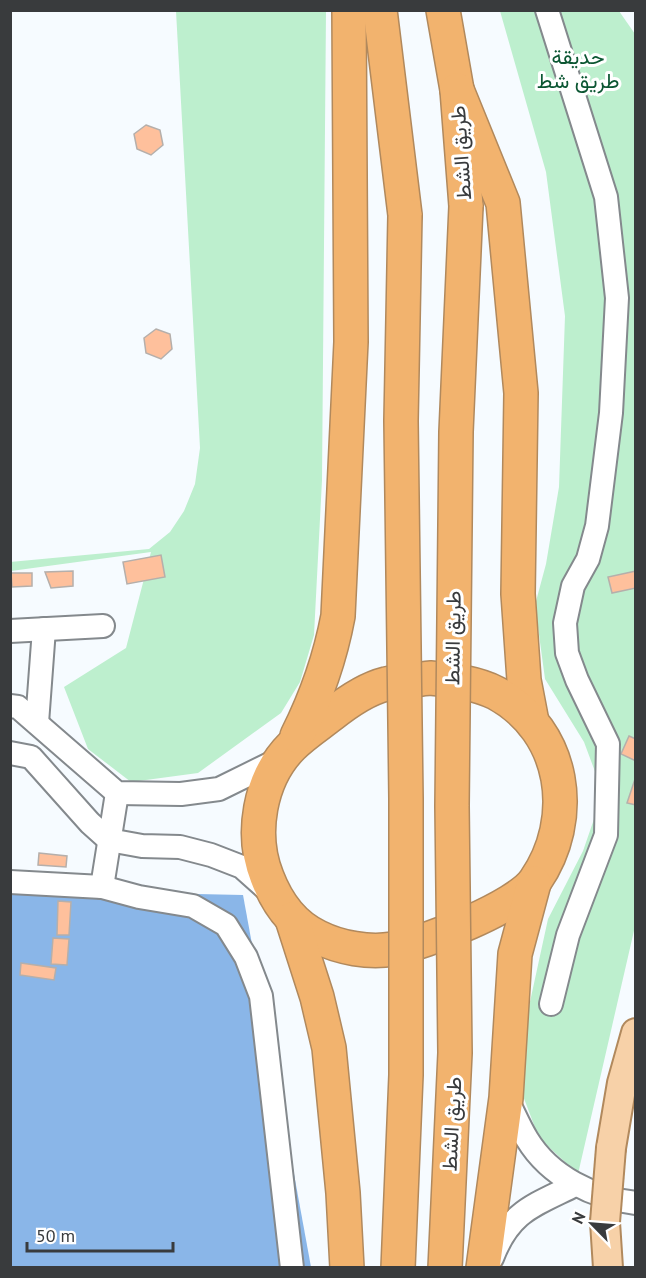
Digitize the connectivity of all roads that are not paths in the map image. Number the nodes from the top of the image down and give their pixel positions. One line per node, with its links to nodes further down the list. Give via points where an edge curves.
1 (350, 10): 12 (highway, via 351,342 338,616 317,697)
2 (380, 10): 27 (highway, bridge, via 405,214 401,421 406,1075)
3 (443, 10): 5 (highway, طريق الشط)
4 (547, 10): 20 (street, via 606,197 617,298 611,413 597,526 588,559 573,586 565,622 567,653 608,744 606,835 568,935)
5 (456, 90): 10 (highway, via 503,203 520,393 518,594 524,680); 28 (highway, طريق الشط, bridge, via 466,206 456,432 452,806 455,1053)
6 (103, 626): 7 (street)
7 (44, 629): 8 (street); 11 (street)
8 (10, 631)
9 (10, 706): 11 (street, via 18,707)
10 (532, 722): 12 (highway, via 497,693 464,682 430,678 384,684 347,702); 17 (highway, via 554,759 562,802 555,845)
11 (37, 723): 14 (street)
12 (287, 752): 14 (street, via 219,789 181,794); 19 (highway, via 265,790 258,826 261,862)
13 (10, 753): 15 (street, via 31,757)
14 (117, 793): 15 (street)
15 (109, 840): 18 (street); 19 (street, via 180,847 242,867)
16 (10, 882): 18 (street)
17 (534, 883): 19 (highway, via 497,910 393,949 351,948 317,937); 22 (highway, via 515,954)
18 (102, 887): 25 (street, via 193,906 226,925 246,957 261,996)
19 (283, 908): 26 (highway, via 317,997 329,1048 344,1192)
20 (551, 1004)
21 (636, 1033): 31 (main road, bridge, via 622,1083 611,1148 605,1222)
22 (506, 1098): 23 (street, via 528,1141); 29 (highway)
23 (575, 1185): 24 (street, via 609,1200); 30 (street, via 522,1211 502,1233)
24 (636, 1203)
25 (292, 1268)
26 (347, 1268)
27 (398, 1268)
28 (445, 1268)
29 (483, 1268)
30 (488, 1268)
31 (608, 1268)

